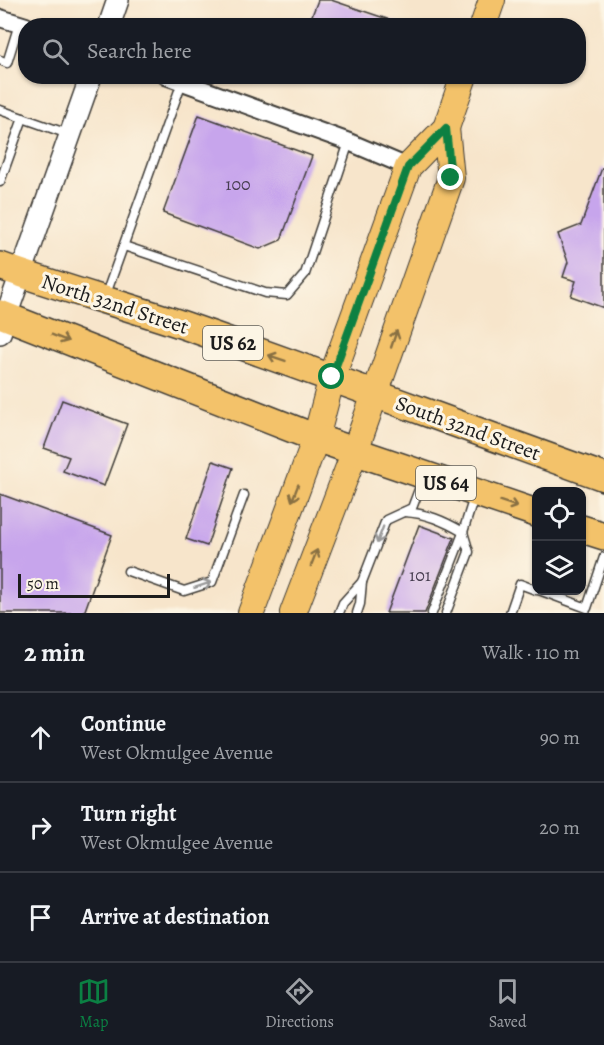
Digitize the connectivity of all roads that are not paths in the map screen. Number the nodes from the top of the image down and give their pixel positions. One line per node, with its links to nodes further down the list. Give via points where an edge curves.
1 (118, 0): 4 (street)
2 (492, 0): 5 (main road)
3 (0, 18): 6 (street)
4 (112, 18)
5 (486, 18)
6 (18, 24)
7 (18, 35): 8 (lane, via 7,63)
8 (0, 60)
9 (88, 84): 16 (street)
10 (173, 84): 20 (lane)
11 (188, 84): 17 (street)
12 (461, 84): 15 (main road)
13 (0, 110): 14 (lane)
14 (22, 118): 16 (lane); 19 (lane)
15 (446, 128): 18 (main road); 25 (main road, one-way to 15, via 451,178)
16 (71, 136): 21 (street)
17 (349, 142): 18 (street); 20 (lane, via 305,274 287,295 265,293)
18 (408, 167): 24 (main road)
19 (0, 183)
20 (124, 246): 22 (lane)
21 (10, 270): 22 (highway, North 32nd Street / US 62); 23 (street)
22 (104, 300): 24 (highway, North 32nd Street / US 62, one-way to 22)
23 (2, 321): 26 (highway, one-way to 26)
24 (332, 377): 25 (highway, South 32nd Street / US 62); 26 (main road)
25 (375, 394): 27 (main road); 29 (highway, South 32nd Street)
26 (316, 438): 27 (highway, US 64); 43 (main road, one-way to 43)
27 (355, 452): 28 (highway, US 64); 44 (main road, one-way to 27)
28 (424, 475): 30 (highway, US 64); 33 (lane, via 412,508)
29 (604, 477)
30 (475, 493): 32 (highway, US 64, one-way to 32); 35 (lane)
31 (244, 495): 38 (lane, one-way to 31, via 183,591 213,582)
32 (532, 511)
33 (403, 512): 35 (lane, via 421,513); 39 (lane, one-way to 39, via 386,520)
34 (586, 530): 36 (highway)
35 (463, 532): 47 (lane); 48 (lane, via 469,552)
36 (604, 536)
37 (604, 557): 42 (lane)
38 (128, 571)
39 (362, 582): 45 (lane); 46 (lane)
40 (532, 588): 49 (lane, via 520,584)
41 (550, 595): 42 (lane)
42 (588, 611)
43 (251, 613)
44 (293, 613)
45 (339, 613)
46 (357, 613)
47 (432, 613)
48 (446, 613)
49 (510, 613)

